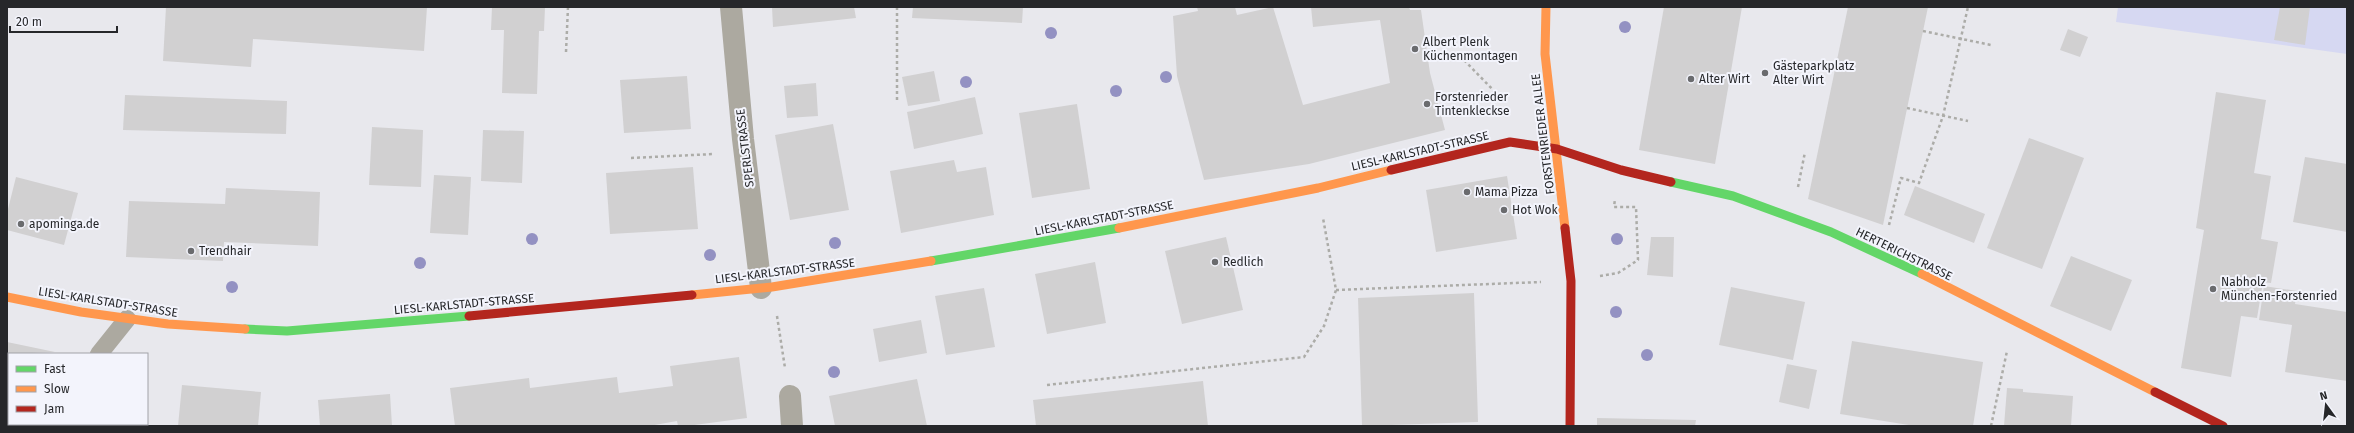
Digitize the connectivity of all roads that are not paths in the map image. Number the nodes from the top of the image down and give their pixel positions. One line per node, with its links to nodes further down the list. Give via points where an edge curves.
1 (731, 7): 4 (street, SPERLSTRASSE, via 745,153)
2 (1546, 7): 3 (main road, FORSTENRIEDER ALLEE, via 1545,54)
3 (1557, 149): 4 (main road, LIESL-KARLSTADT-STRASSE, via 1510,142 1318,188 1085,235); 10 (main road, FORSTENRIEDER ALLEE, via 1571,281); 11 (main road, HERTERICHSTRASSE, via 1621,170 1733,196 1790,217 1878,254)
4 (767, 288): 6 (main road, LIESL-KARLSTADT-STRASSE, via 287,331)
5 (7, 297): 6 (main road, LIESL-KARLSTADT-STRASSE)
6 (128, 319): 7 (lane)
7 (100, 353)
8 (790, 396): 9 (street)
9 (792, 426)
10 (1570, 426)
11 (2223, 426)

